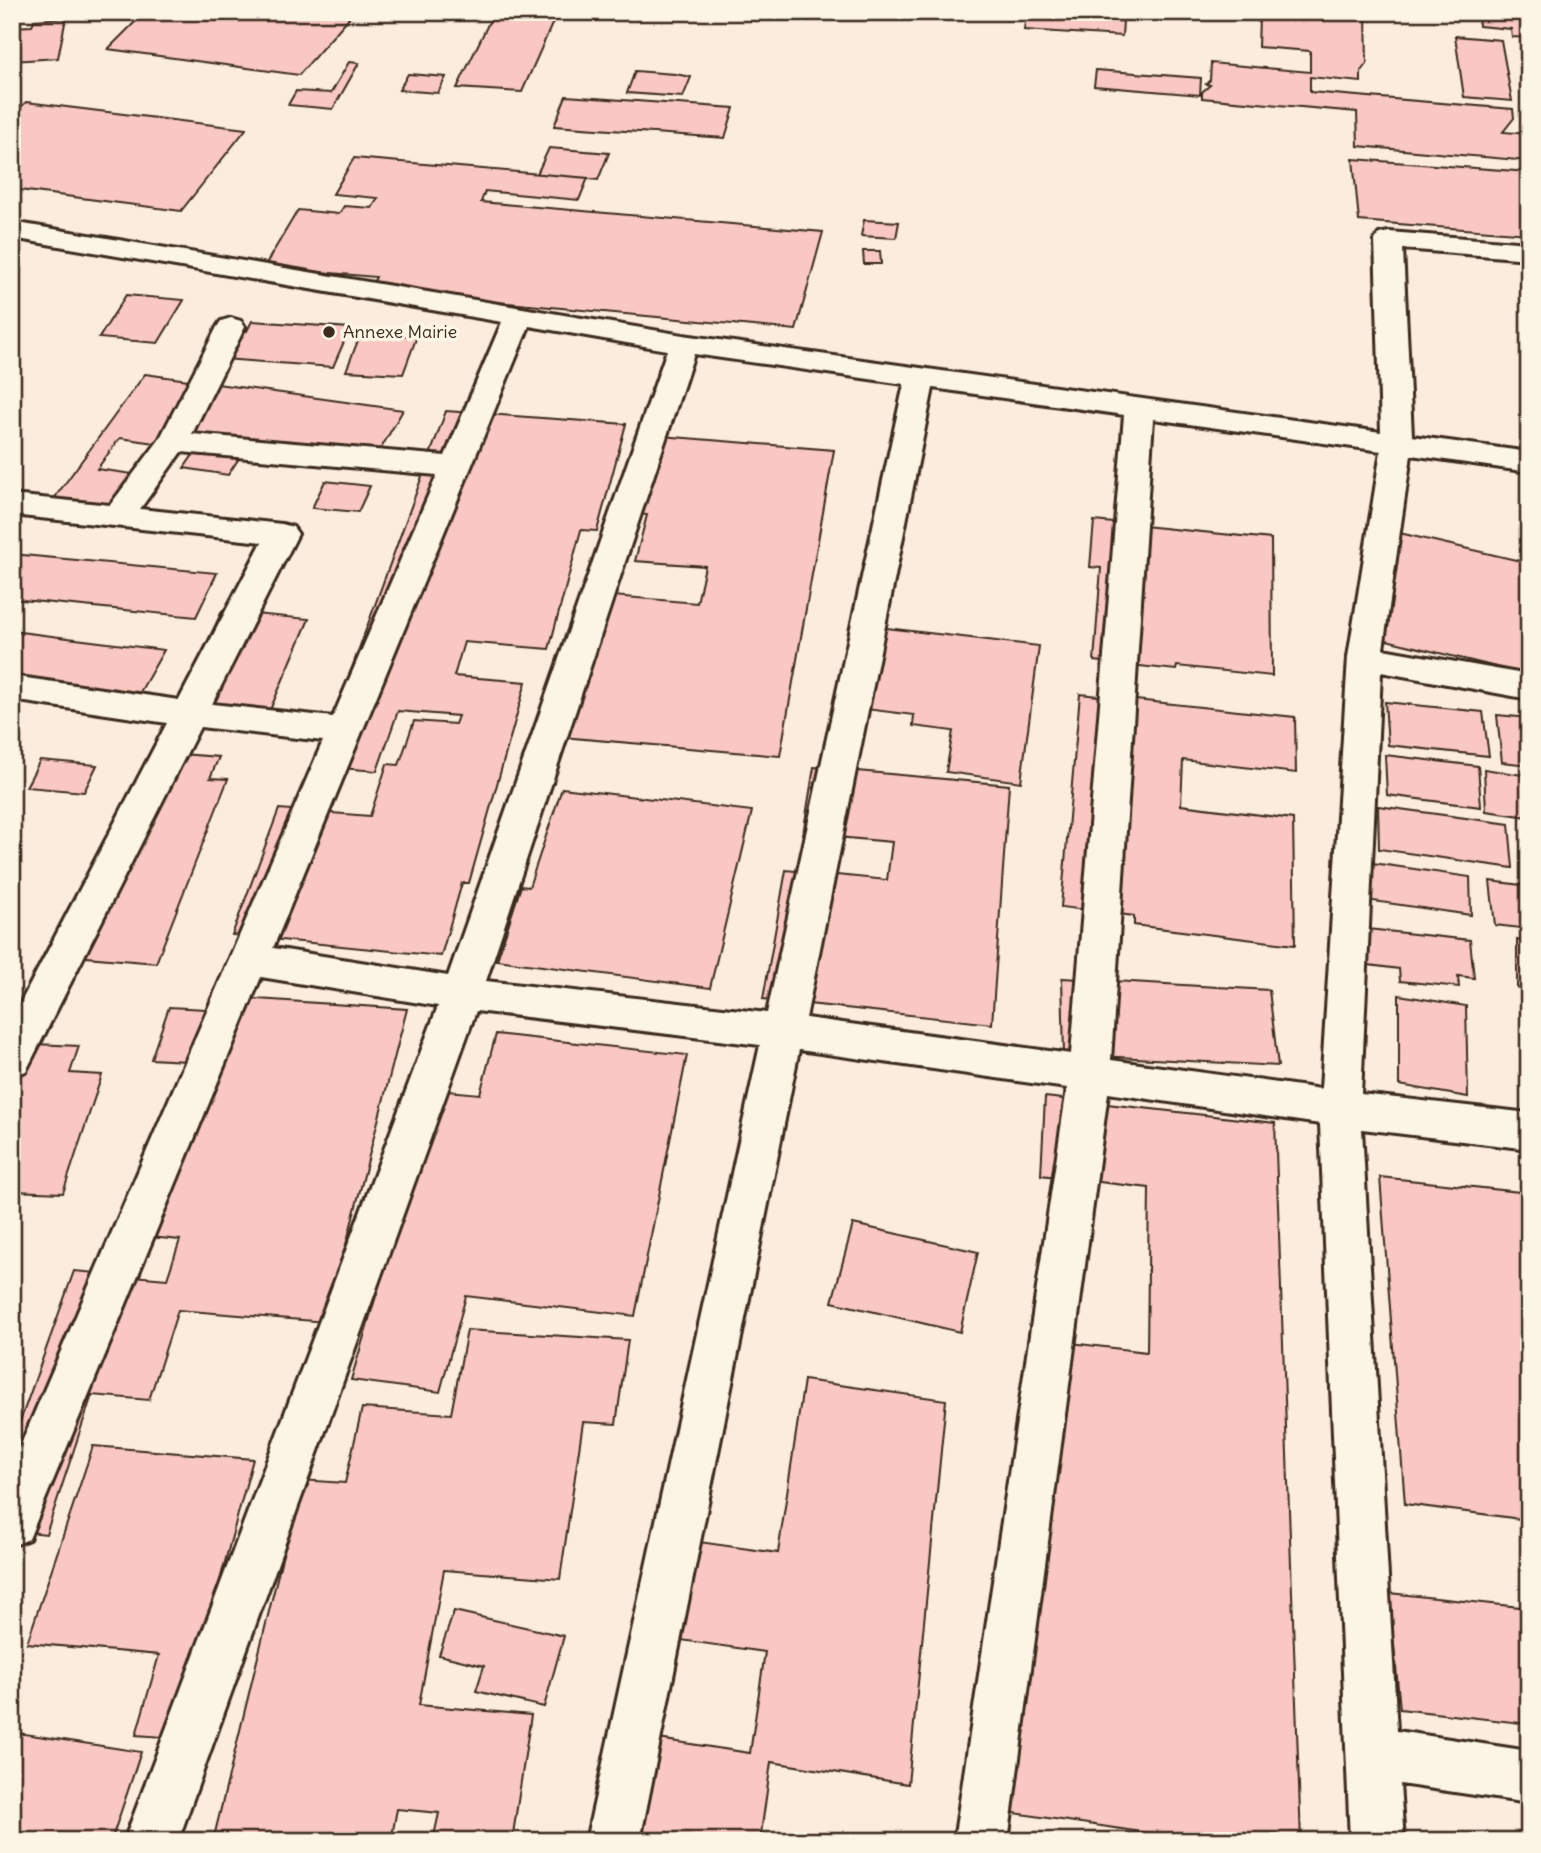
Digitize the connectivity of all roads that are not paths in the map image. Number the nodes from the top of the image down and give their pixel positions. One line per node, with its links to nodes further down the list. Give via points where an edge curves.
1 (12, 230): 3 (street)
2 (1529, 251): 9 (street, via 1389,240)
3 (519, 316): 5 (street); 11 (street)
4 (231, 327): 8 (street)
5 (683, 344): 6 (street); 20 (street)
6 (920, 377): 7 (street); 21 (street)
7 (1139, 408): 9 (street); 23 (street)
8 (173, 442): 11 (street); 13 (street)
9 (1397, 444): 10 (street); 14 (street)
10 (1529, 462)
11 (456, 467): 18 (street)
12 (12, 505): 13 (street)
13 (118, 517): 17 (street, via 282,534)
14 (1365, 657): 15 (street); 24 (street)
15 (1529, 687)
16 (12, 688): 17 (street)
17 (190, 714): 18 (street); 22 (street)
18 (345, 731): 19 (street)
19 (248, 960): 20 (street); 26 (street)
20 (462, 994): 21 (street); 29 (street)
21 (783, 1031): 23 (street); 30 (street)
22 (12, 1059)
23 (1090, 1072): 24 (street); 31 (street)
24 (1340, 1109): 25 (street); 27 (street)
25 (1529, 1131)
26 (12, 1522)
27 (1373, 1754): 28 (street); 32 (street)
28 (1529, 1777)
29 (151, 1841)
30 (613, 1841)
31 (981, 1841)
32 (1377, 1841)

